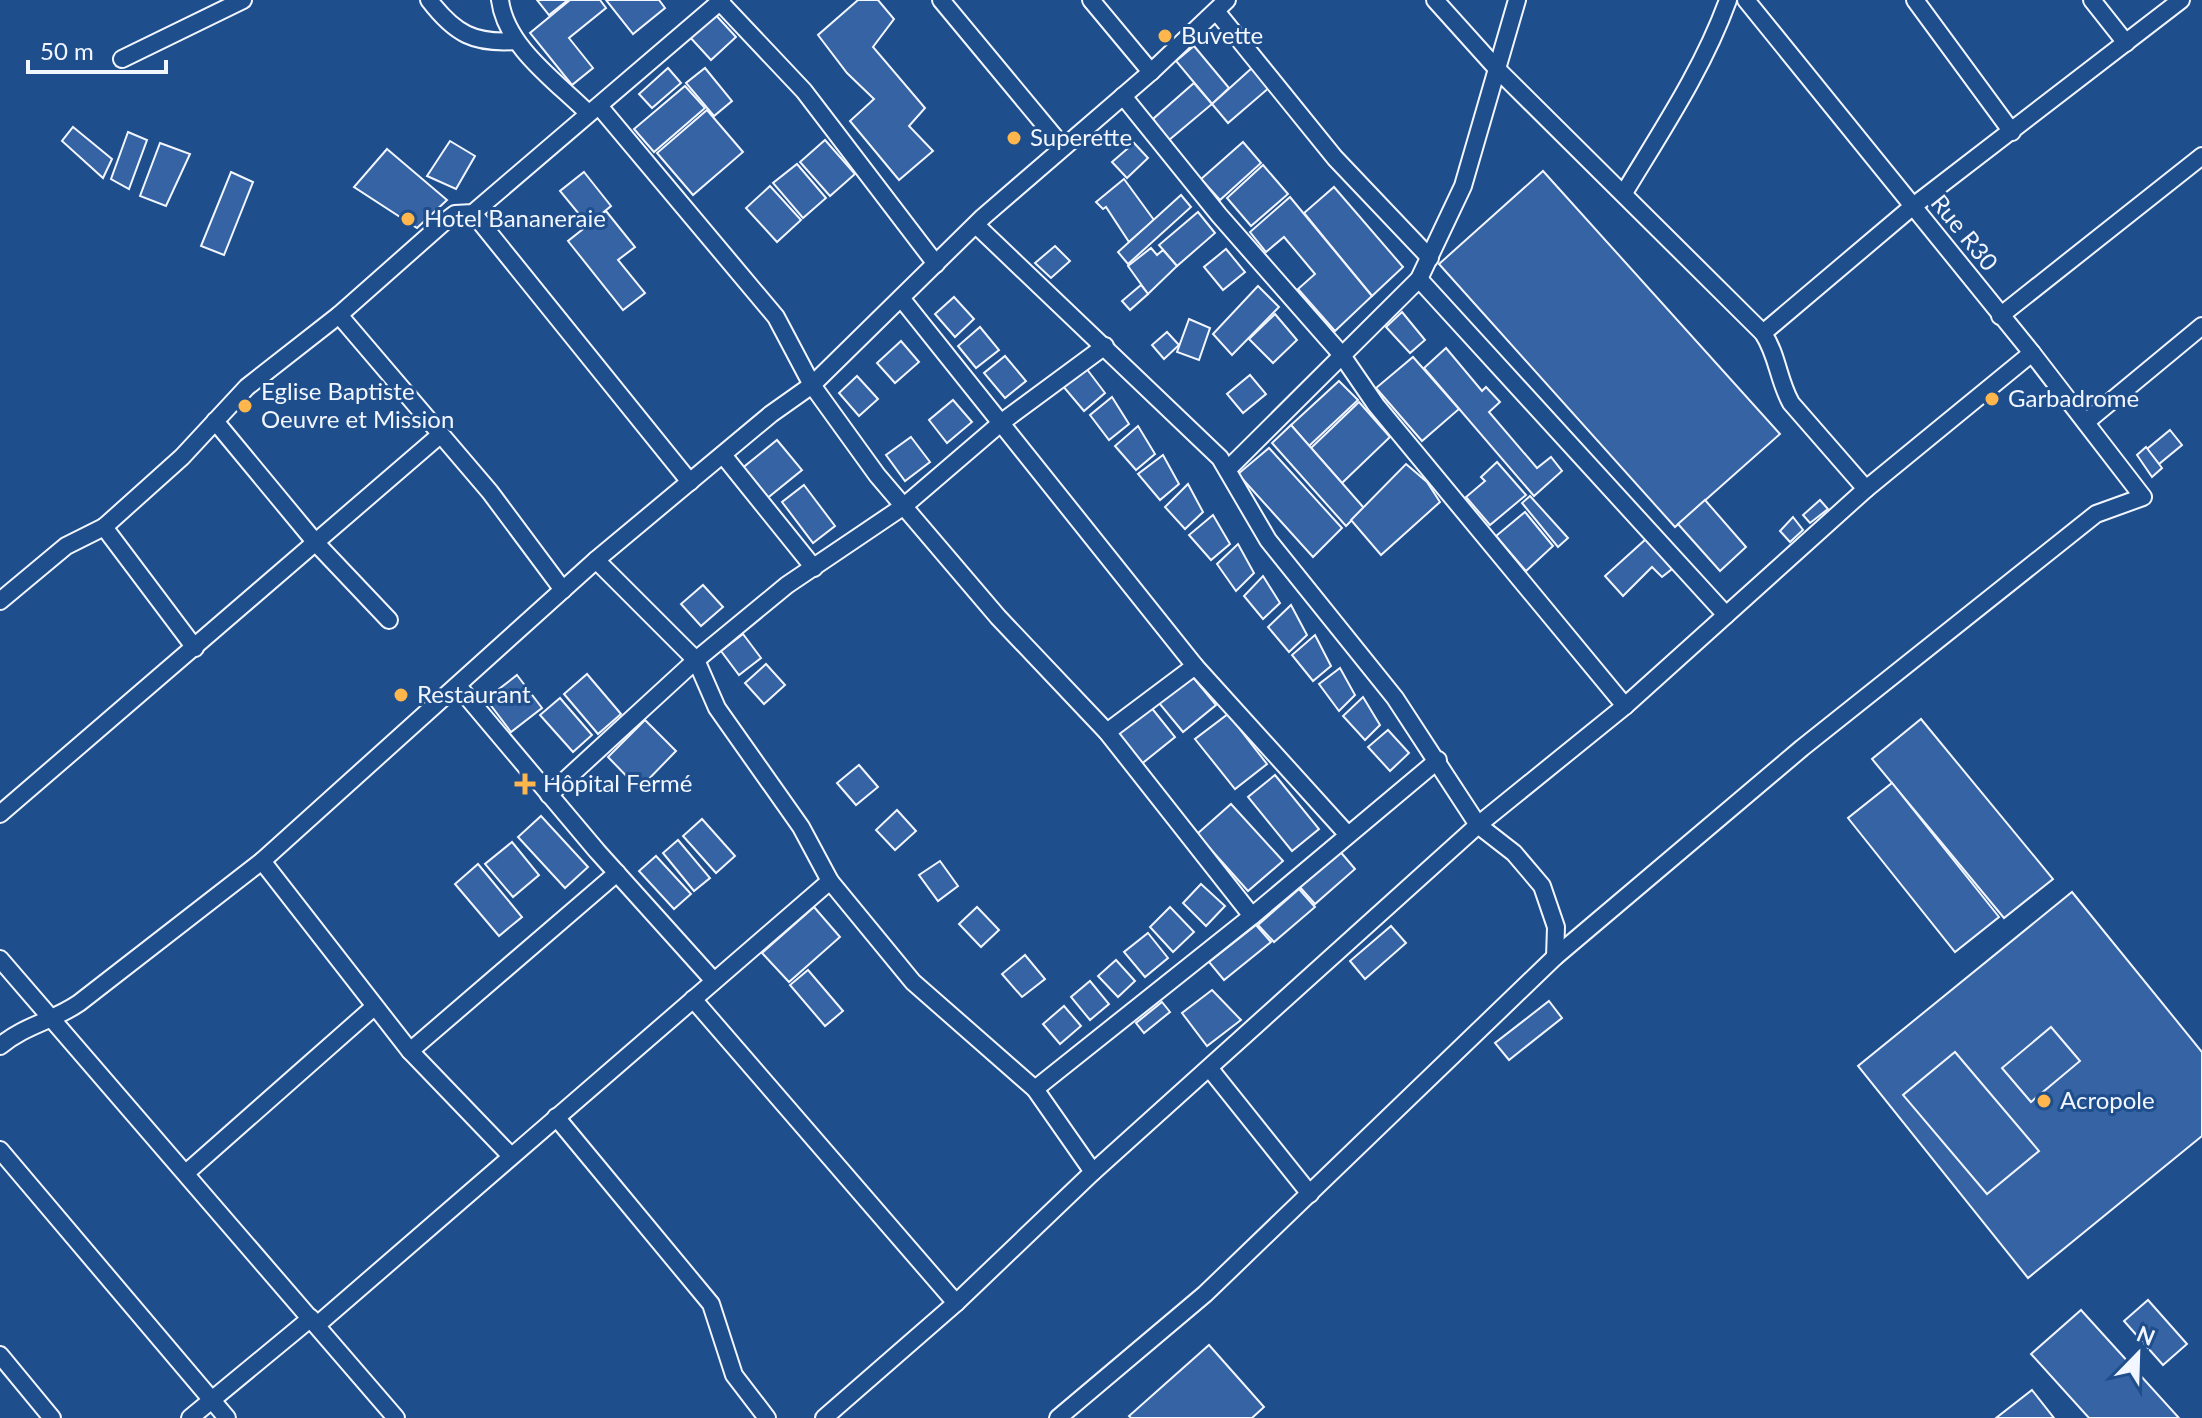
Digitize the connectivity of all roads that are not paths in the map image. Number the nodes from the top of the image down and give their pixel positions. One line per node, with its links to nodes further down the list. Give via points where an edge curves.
1 (243, 0): 17 (street)
2 (429, 0): 15 (street, via 441,16 478,42)
3 (500, 0): 15 (street)
4 (941, 0): 23 (street)
5 (1091, 0): 19 (street)
6 (1435, 0): 18 (street)
7 (1517, 0): 18 (street)
8 (1728, 0): 25 (street, via 1681,102)
9 (1746, 0): 26 (street, Rue R30)
10 (1915, 0): 22 (street)
11 (2092, 0): 16 (street)
12 (2181, 0): 16 (street)
13 (721, 1): 21 (street); 30 (street, via 804,91)
14 (1222, 6): 19 (street); 29 (street, via 1335,158)
15 (516, 41): 21 (street)
16 (2126, 43): 22 (street)
17 (122, 59)
18 (1498, 70): 25 (street); 29 (street, via 1463,186)
19 (1151, 72): 20 (street)
20 (1123, 96): 23 (street); 39 (street)
21 (594, 109): 27 (street); 40 (street, via 776,317)
22 (2012, 132): 26 (street)
23 (1063, 147): 28 (street)
24 (2202, 156): 34 (street)
25 (1624, 193): 36 (street)
26 (1912, 207): 34 (street, Rue R30); 36 (street)
27 (473, 213): 33 (street, via 455,214); 47 (street)
28 (976, 225): 30 (street); 37 (street)
29 (1430, 258): 31 (street)
30 (936, 264): 32 (street)
31 (1419, 279): 39 (street); 56 (street)
32 (901, 298): 40 (street); 42 (street)
33 (339, 315): 41 (street, via 247,387); 44 (street)
34 (2000, 316): 38 (street, Rue R30)
35 (2202, 326): 43 (street)
36 (1763, 333): 48 (street, via 1775,351 1791,403)
37 (1105, 346): 42 (street); 46 (street)
38 (2032, 353): 43 (street, Rue R30); 48 (street)
39 (1341, 354): 46 (street); 62 (street, via 1376,405)
40 (812, 385): 45 (street); 49 (street)
41 (215, 421): 50 (street); 51 (street)
42 (1002, 422): 49 (street); 60 (street)
43 (2086, 422): 73 (street, Rue R30, via 2143,497 2096,514 1802,748)
44 (440, 435): 51 (street); 54 (street, via 521,530)
45 (723, 455): 47 (street); 53 (street)
46 (1228, 469): 64 (street, via 1268,540 1335,620)
47 (690, 482): 52 (street)
48 (1866, 489): 56 (street)
49 (904, 506): 53 (street); 63 (street, via 998,617)
50 (104, 527): 55 (street, via 66,546); 58 (street)
51 (316, 543): 57 (street); 58 (street)
52 (596, 560): 54 (street); 59 (street)
53 (814, 568): 59 (street)
54 (563, 590): 61 (street)
55 (3, 592)
56 (1726, 615): 62 (street)
57 (389, 620)
58 (195, 648): 66 (street)
59 (696, 660): 65 (street); 71 (street, via 717,708 801,827)
60 (1195, 666): 63 (street); 68 (street)
61 (458, 686): 65 (street); 69 (street)
62 (1625, 706): 67 (street)
63 (1107, 732): 72 (street)
64 (1438, 760): 67 (street); 68 (street)
65 (549, 795): 70 (street)
66 (0, 814)
67 (1478, 825): 73 (street, via 1514,853 1542,886 1556,927); 81 (street)
68 (1348, 835): 72 (street)
69 (262, 861): 77 (street); 78 (street)
70 (617, 873): 75 (street); 80 (street)
71 (830, 881): 75 (street); 82 (street, via 913,982)
72 (1252, 916): 82 (street)
73 (1555, 957): 88 (street)
74 (0, 959): 78 (street)
75 (714, 981): 76 (street)
76 (693, 999): 83 (street); 89 (street)
77 (374, 1007): 80 (street); 87 (street)
78 (50, 1021): 79 (street, via 23,1028); 87 (street)
79 (0, 1046)
80 (410, 1051): 85 (street)
81 (1210, 1069): 86 (street); 88 (street)
82 (1035, 1089): 86 (street)
83 (556, 1117): 85 (street); 97 (street, via 711,1304 734,1375)
84 (0, 1150): 92 (street)
85 (511, 1156): 90 (street)
86 (1093, 1172): 89 (street)
87 (186, 1173): 90 (street)
88 (1310, 1194): 99 (street, via 1205,1294)
89 (956, 1303): 98 (street)
90 (314, 1321): 92 (street); 96 (street)
91 (0, 1355): 93 (street)
92 (211, 1400): 94 (street); 95 (street)
93 (52, 1418)
94 (190, 1418)
95 (227, 1418)
96 (396, 1418)
97 (767, 1418)
98 (824, 1418)
99 (1058, 1418)

